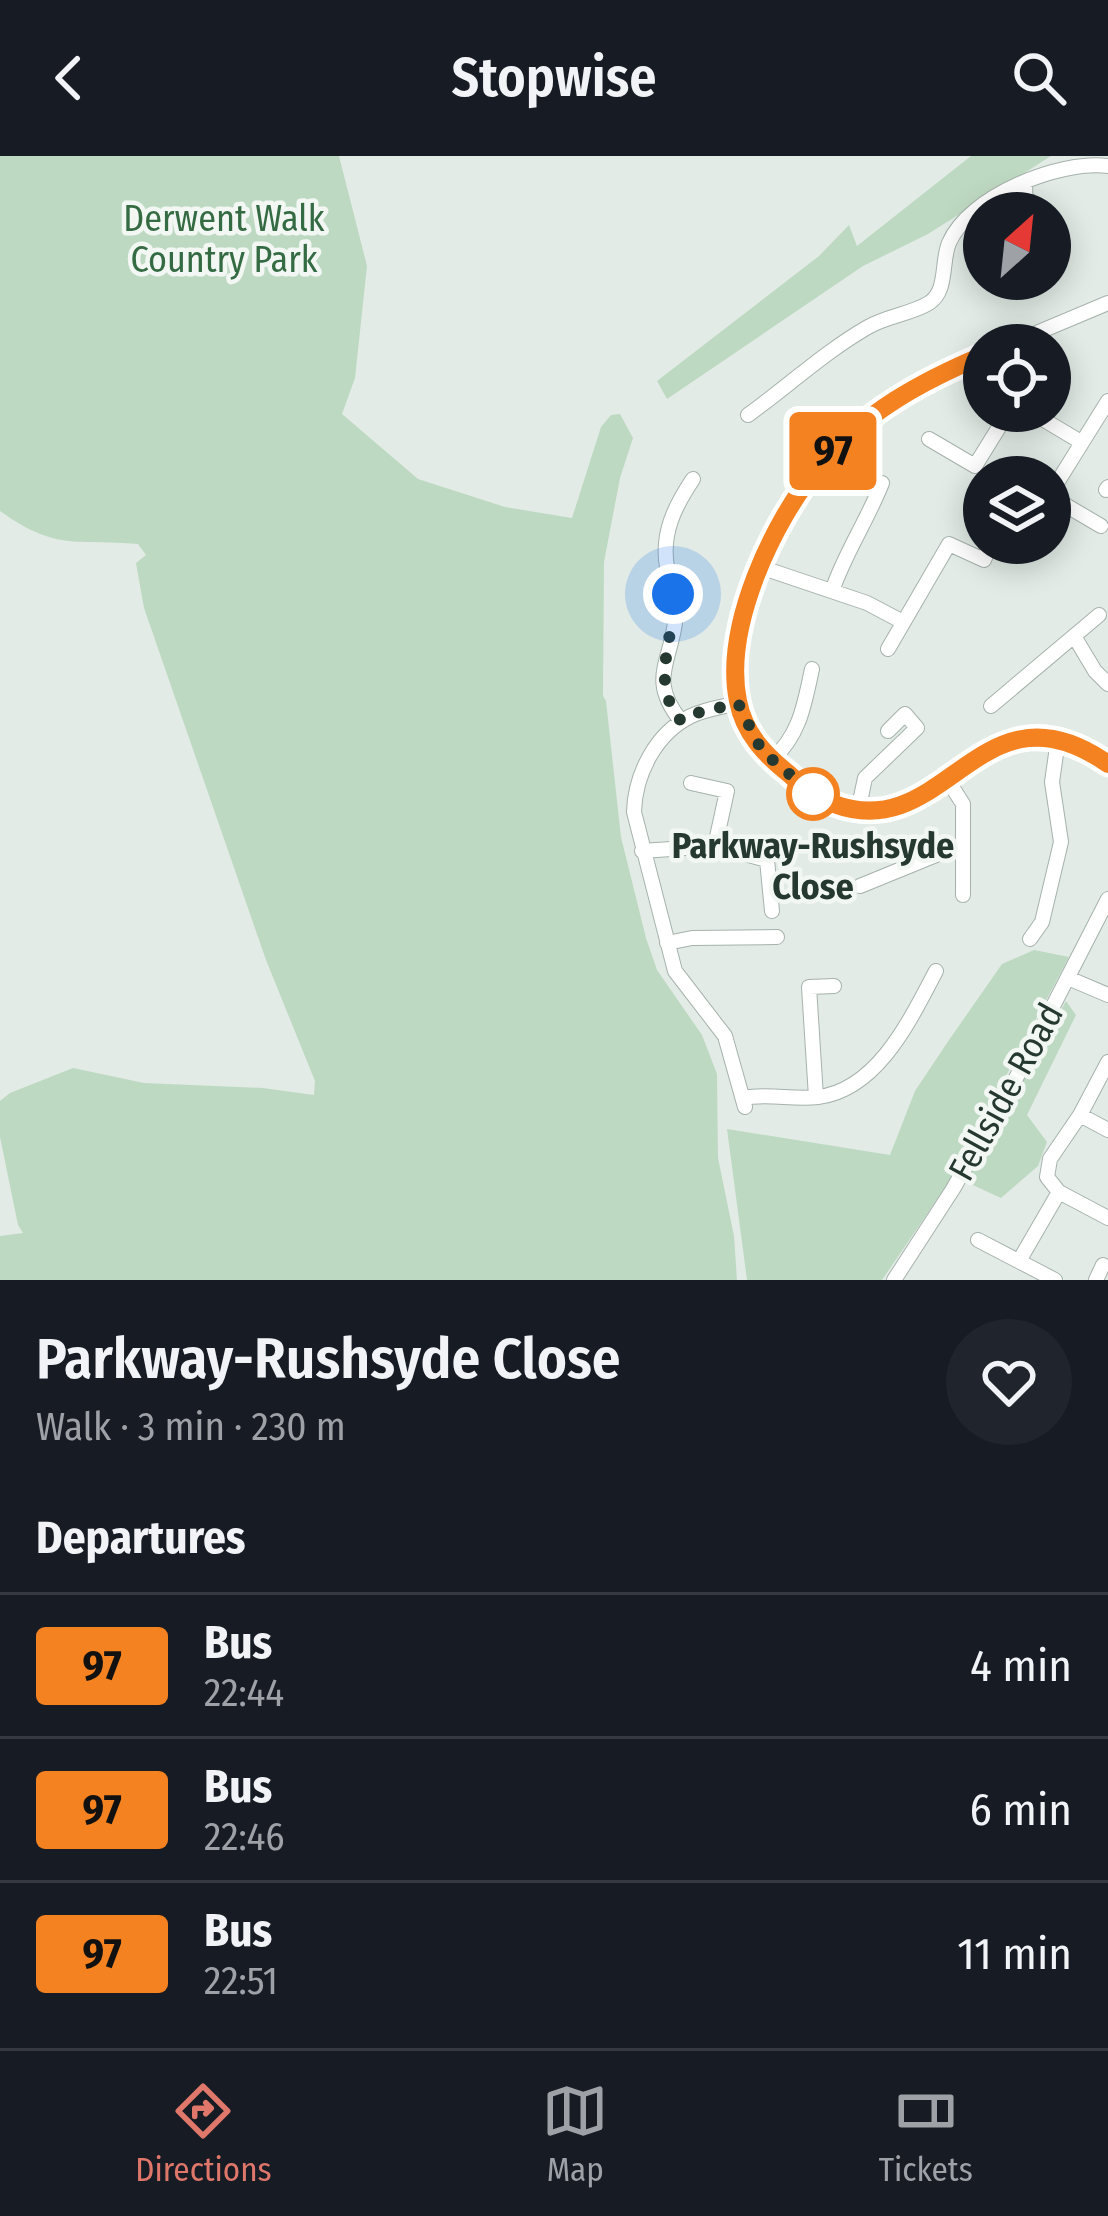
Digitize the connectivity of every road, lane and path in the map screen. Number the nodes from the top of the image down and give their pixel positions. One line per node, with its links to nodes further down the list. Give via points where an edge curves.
1 (1108, 166): 2 (street, via 1085,164)
2 (1025, 183): 3 (street); 8 (street, via 966,217 928,304 844,341)
3 (1025, 192)
4 (1108, 303): 5 (street)
5 (1061, 324)
6 (963, 364): 19 (street, via 928,379 821,464)
7 (1106, 406): 12 (street)
8 (748, 416)
9 (996, 432): 11 (street, via 976,466)
10 (1064, 432): 12 (street)
11 (929, 439)
12 (1081, 442): 13 (street)
13 (1071, 459)
14 (693, 478): 29 (street, via 667,534 675,622 663,677)
15 (882, 483): 20 (street)
16 (1071, 508): 17 (street)
17 (1100, 526)
18 (963, 550): 22 (street, via 949,544)
19 (760, 568): 20 (street); 27 (street, via 738,651)
20 (832, 592): 22 (street)
21 (1099, 615): 23 (street)
22 (903, 622): 24 (street)
23 (1074, 636): 26 (street); 28 (street)
24 (889, 649)
25 (812, 669): 32 (street, via 798,729)
26 (1108, 684)
27 (738, 703): 29 (street); 32 (street)
28 (991, 706)
29 (681, 721): 39 (street, via 654,749 634,790)
30 (888, 731): 36 (street, via 905,714 917,728 865,778)
31 (1058, 740): 33 (street); 34 (street, via 999,745); 45 (street, via 1052,782 1060,842 1042,922)
32 (772, 760): 36 (street, via 813,794)
33 (1108, 764)
34 (947, 779): 36 (street, via 898,808); 37 (street, via 963,804)
35 (691, 783): 38 (street, via 727,791)
36 (858, 811)
37 (963, 844): 40 (street); 41 (street)
38 (715, 846): 39 (street); 43 (street, via 769,853)
39 (642, 850): 46 (street)
40 (860, 886)
41 (963, 895)
42 (1108, 899): 48 (street, Fellside Road)
43 (772, 911)
44 (776, 937): 46 (street)
45 (1030, 939)
46 (667, 943): 52 (street, via 675,970 725,1036 744,1102)
47 (936, 971): 52 (street, via 866,1078)
48 (1068, 978): 50 (street); 60 (street, Fellside Road)
49 (834, 986): 52 (street, via 808,987)
50 (1108, 994)
51 (1108, 1062): 53 (street)
52 (816, 1097)
53 (1080, 1114): 54 (street); 55 (street, via 1047,1168)
54 (1108, 1130)
55 (1059, 1192): 56 (street); 58 (street)
56 (1108, 1218)
57 (978, 1240): 58 (street)
58 (1019, 1261): 61 (street)
59 (1103, 1264): 62 (street)
60 (894, 1280)
61 (1055, 1280)
62 (1096, 1280)

